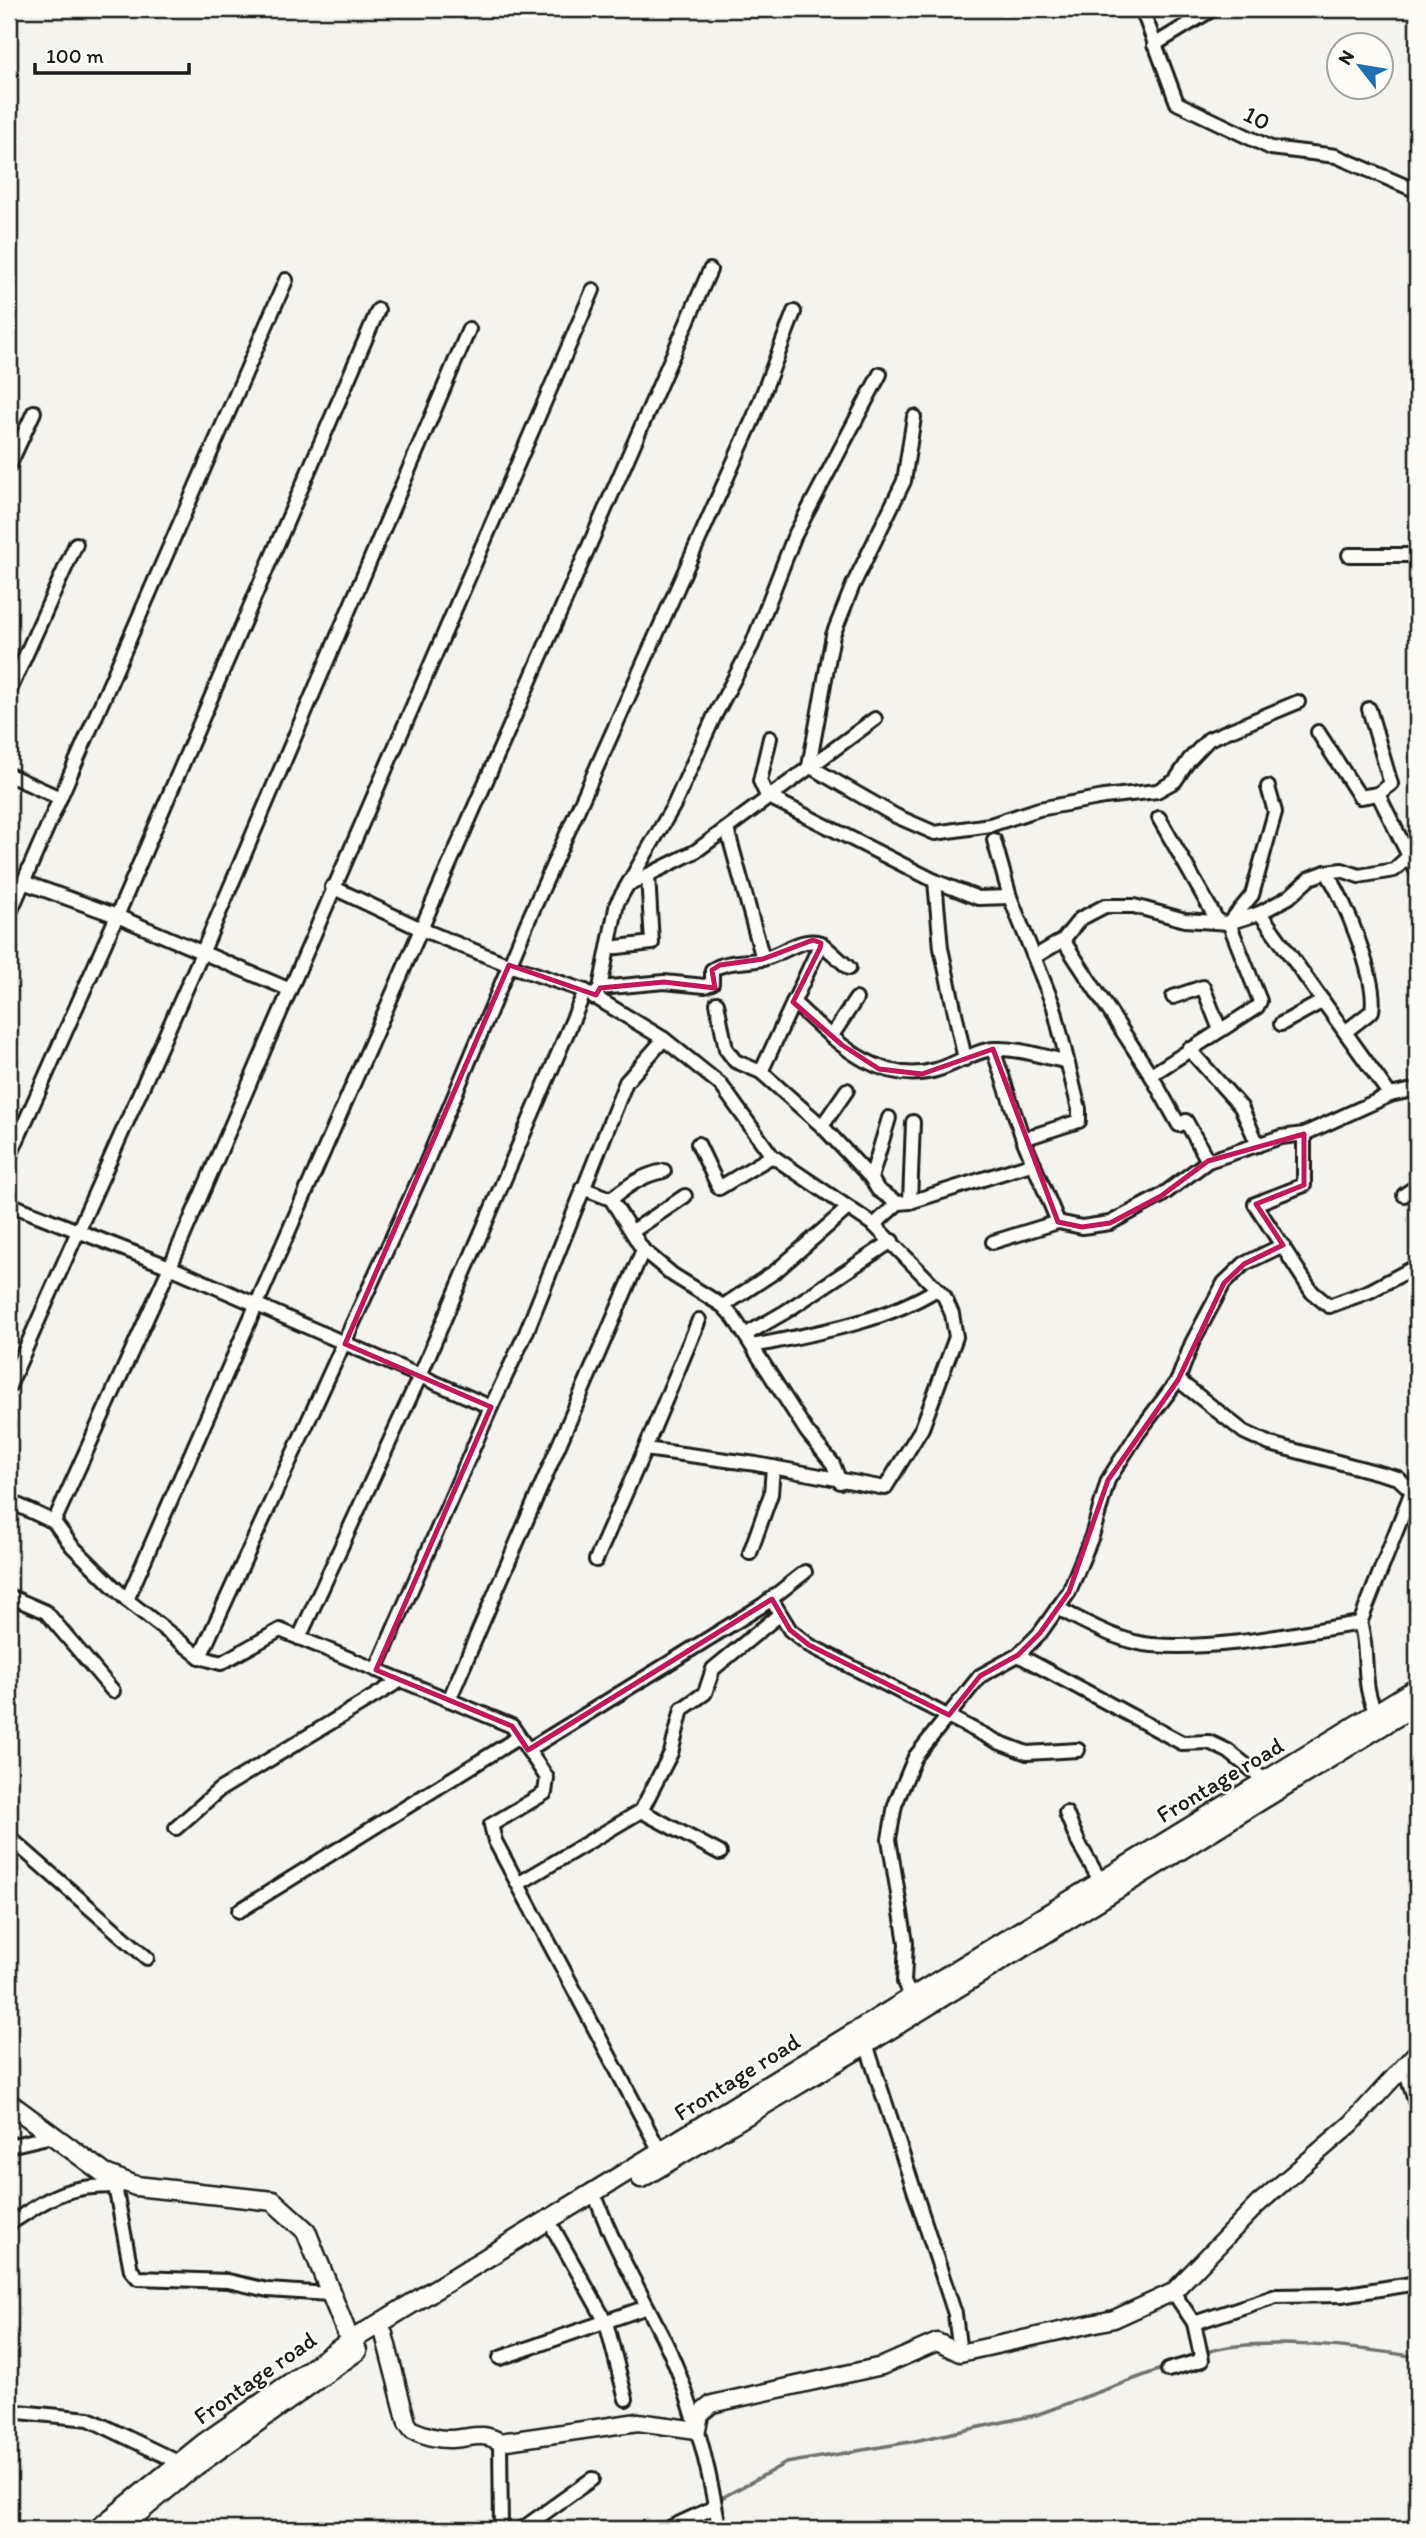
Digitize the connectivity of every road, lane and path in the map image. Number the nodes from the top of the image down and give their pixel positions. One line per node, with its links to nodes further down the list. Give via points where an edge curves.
1 (1142, 9): 3 (street, 10)
2 (1213, 9): 3 (street)
3 (1154, 45): 4 (street, 10, via 1177,103 1271,148 1336,156)
4 (1417, 191)
5 (710, 270): 46 (street)
6 (286, 280): 29 (street)
7 (593, 290): 40 (street)
8 (378, 310): 44 (street)
9 (794, 312): 53 (street, via 754,417)
10 (469, 329): 50 (street)
11 (880, 374): 39 (street, via 794,537 752,645)
12 (34, 412): 14 (street)
13 (914, 417): 24 (street, via 904,481 833,635)
14 (9, 466)
15 (76, 544): 18 (street)
16 (1349, 555): 17 (street)
17 (1417, 555)
18 (9, 692)
19 (1298, 702): 24 (street, via 1209,739 1175,781 1157,791 1039,809 990,825 935,833 850,792)
20 (1369, 709): 27 (street, via 1391,784)
21 (875, 719): 24 (street)
22 (1318, 732): 27 (street, via 1360,797)
23 (770, 738): 28 (street, via 760,781)
24 (809, 766): 28 (street)
25 (9, 775): 29 (street)
26 (1268, 787): 45 (street, via 1275,812 1252,895)
27 (1378, 794): 33 (street)
28 (767, 796): 31 (street); 37 (street)
29 (60, 798): 38 (street)
30 (1159, 818): 45 (street)
31 (727, 830): 36 (street); 52 (street)
32 (994, 840): 41 (street)
33 (1409, 856): 34 (street, via 1394,870 1359,876 1342,870); 35 (street)
34 (1326, 872): 42 (street); 64 (street, via 1339,890 1374,985 1372,1011)
35 (1417, 872)
36 (648, 875): 39 (street); 49 (street, via 652,943)
37 (935, 881): 41 (street, via 978,898); 69 (street, via 941,948)
38 (23, 882): 43 (street); 44 (street)
39 (631, 883): 49 (street, via 617,903)
40 (332, 887): 46 (street); 55 (street)
41 (1010, 897): 51 (street)
42 (1260, 913): 45 (street); 59 (street)
43 (9, 915)
44 (117, 916): 50 (street); 84 (street)
45 (1223, 922): 47 (street, via 1185,920 1133,906 1105,906 1080,919); 63 (street, via 1259,1004)
46 (421, 929): 53 (street); 109 (street)
47 (1063, 940): 51 (street); 72 (street)
48 (821, 943): 52 (street, via 809,940); 54 (street); 60 (street)
49 (609, 948): 56 (street)
50 (203, 951): 55 (street); 99 (street)
51 (1036, 956): 70 (street, via 1054,1007)
52 (763, 959): 56 (street, via 720,965 712,970 712,983 705,986 664,982)
53 (509, 965): 56 (street); 112 (street)
54 (849, 968)
55 (288, 989): 106 (street)
56 (593, 992): 66 (street); 114 (street)
57 (1172, 997): 63 (street, via 1203,987)
58 (856, 999): 65 (street)
59 (1323, 1001): 62 (street); 64 (street)
60 (793, 1002): 65 (street); 71 (street)
61 (717, 1003): 71 (street, via 726,1049 735,1061)
62 (1281, 1024)
63 (1220, 1030): 68 (street)
64 (1345, 1032): 75 (street)
65 (831, 1037): 69 (street, via 894,1074 922,1074)
66 (664, 1039): 83 (street, via 721,1085); 90 (street, via 626,1082)
67 (993, 1049): 69 (street); 70 (street); 80 (street)
68 (1189, 1049): 72 (street); 82 (street, via 1241,1107)
69 (965, 1059)
70 (1065, 1061): 80 (street, via 1079,1121)
71 (761, 1072): 78 (street)
72 (1151, 1075): 85 (street, via 1180,1125 1186,1121)
73 (1417, 1089): 75 (street)
74 (847, 1090): 78 (street)
75 (1390, 1095): 79 (street)
76 (889, 1118): 88 (street)
77 (913, 1122): 94 (street)
78 (822, 1126): 88 (street)
79 (1304, 1134): 82 (street); 103 (street, via 1304,1185 1255,1204)
80 (1023, 1139): 86 (street)
81 (698, 1144): 83 (street, via 719,1188)
82 (1258, 1145): 85 (street)
83 (772, 1156): 96 (street)
84 (9, 1158)
85 (1208, 1161): 97 (street, via 1161,1196 1110,1223 1082,1227)
86 (1034, 1163): 94 (street); 97 (street)
87 (664, 1171): 93 (street, via 630,1184)
88 (871, 1178): 94 (street, via 878,1190)
89 (1417, 1186): 91 (street)
90 (582, 1188): 93 (street); 117 (street, via 536,1311)
91 (1404, 1195)
92 (685, 1196): 100 (street)
93 (611, 1199): 100 (street)
94 (904, 1202): 98 (street)
95 (9, 1204): 99 (street)
96 (847, 1209): 98 (street); 108 (street, via 776,1271)
97 (1058, 1222): 102 (street)
98 (874, 1225): 101 (street)
99 (79, 1230): 106 (street); 116 (street)
100 (633, 1231): 104 (street)
101 (892, 1241): 107 (street); 111 (street)
102 (993, 1242)
103 (1283, 1245): 105 (street, via 1312,1292 1329,1306); 115 (street, via 1244,1264 1224,1283)
104 (643, 1250): 108 (street); 139 (street)
105 (1417, 1266)
106 (170, 1267): 109 (street); 122 (street)
107 (937, 1289): 113 (street, via 869,1320); 120 (street, via 952,1314 956,1337 922,1428 885,1488)
108 (723, 1306): 111 (street)
109 (258, 1307): 112 (street); 128 (street)
110 (699, 1321): 118 (street)
111 (746, 1335): 113 (street)
112 (345, 1344): 114 (street); 134 (street)
113 (753, 1346): 120 (street, via 807,1432 834,1464)
114 (419, 1378): 117 (street); 132 (street)
115 (1178, 1380): 129 (street, via 1108,1480 1092,1536); 131 (street, via 1244,1432 1270,1444 1398,1478 1409,1485 1412,1491)
116 (9, 1386)
117 (491, 1407): 135 (street)
118 (645, 1449): 119 (street); 124 (street)
119 (773, 1467): 120 (street); 123 (street, via 771,1494)
120 (840, 1482)
121 (9, 1501): 122 (street)
122 (54, 1522): 128 (street)
123 (750, 1553)
124 (596, 1560)
125 (805, 1572): 127 (street)
126 (9, 1596): 138 (street, via 46,1612)
127 (771, 1599): 130 (street); 144 (street)
128 (127, 1600): 134 (street)
129 (1058, 1608): 131 (street, via 1108,1633 1151,1645 1264,1641); 133 (street)
130 (779, 1615): 142 (street, via 809,1645); 147 (street, via 713,1669 705,1693 682,1709 671,1753)
131 (1360, 1623): 141 (street, via 1366,1641 1368,1699)
132 (299, 1638): 134 (street, via 280,1630 221,1663); 135 (street)
133 (1018, 1656): 142 (street, via 980,1676); 146 (street, via 1182,1743 1209,1742 1219,1747)
134 (200, 1657)
135 (376, 1670): 136 (street)
136 (401, 1680): 139 (street); 149 (street, via 219,1790)
137 (1417, 1688): 141 (main road, Frontage road)
138 (113, 1690)
139 (449, 1700): 143 (street, via 512,1726)
140 (1417, 1704): 146 (main road)
141 (1377, 1713): 146 (main road, Frontage road)
142 (948, 1715): 145 (street, via 1027,1753); 156 (street, via 915,1757 895,1805 889,1839 906,1942 904,1982)
143 (519, 1737): 144 (street); 154 (street)
144 (528, 1750): 153 (street, via 547,1778 545,1793 491,1825)
145 (1078, 1751)
146 (1272, 1785): 152 (main road, Frontage road); 157 (main road)
147 (641, 1811): 151 (street); 153 (street)
148 (1066, 1813): 152 (street)
149 (176, 1828)
150 (9, 1837): 155 (street)
151 (720, 1853)
152 (1101, 1882): 156 (main road, Frontage road)
153 (518, 1884): 164 (street)
154 (239, 1911)
155 (147, 1958)
156 (911, 1997): 164 (main road, Frontage road)
157 (866, 2044): 164 (main road); 178 (street, via 955,2314)
158 (1417, 2052): 159 (street)
159 (1405, 2069): 161 (street); 171 (street, via 1351,2124 1258,2204)
160 (9, 2102): 162 (main road)
161 (1417, 2107)
162 (52, 2137): 163 (street); 166 (main road, via 105,2174)
163 (9, 2146)
164 (664, 2159): 167 (main road); 177 (main road, Frontage road)
165 (115, 2186): 166 (street); 168 (street, via 59,2192); 172 (street, via 131,2270 138,2278 228,2281 268,2290)
166 (136, 2186): 172 (main road, via 273,2201 306,2231)
167 (598, 2203): 169 (main road); 173 (street)
168 (9, 2224)
169 (554, 2230): 174 (street); 176 (main road)
170 (1417, 2283): 175 (street, via 1342,2295 1276,2295)
171 (1172, 2292): 175 (street); 178 (street, via 1114,2319)
172 (330, 2294): 177 (main road)
173 (647, 2307): 174 (street); 183 (street, via 671,2353)
174 (606, 2322): 179 (street); 181 (street)
175 (1194, 2323): 180 (street, via 1202,2360)
176 (384, 2334): 177 (main road); 184 (street, via 412,2430 449,2440 489,2435)
177 (352, 2347): 185 (main road, Frontage road, via 270,2395)
178 (960, 2353): 183 (street, via 937,2342 882,2366 712,2404 701,2414)
179 (500, 2358)
180 (1168, 2370)
181 (626, 2399)
182 (9, 2412): 185 (street, via 89,2420)
183 (697, 2430): 184 (street, via 638,2422); 187 (street)
184 (500, 2442): 190 (street)
185 (184, 2466): 188 (main road, Frontage road); 189 (main road)
186 (592, 2479): 191 (street)
187 (715, 2507): 192 (street); 193 (street)
188 (98, 2529)
189 (119, 2529)
190 (500, 2529)
191 (522, 2529)
192 (667, 2529)
193 (723, 2529)

